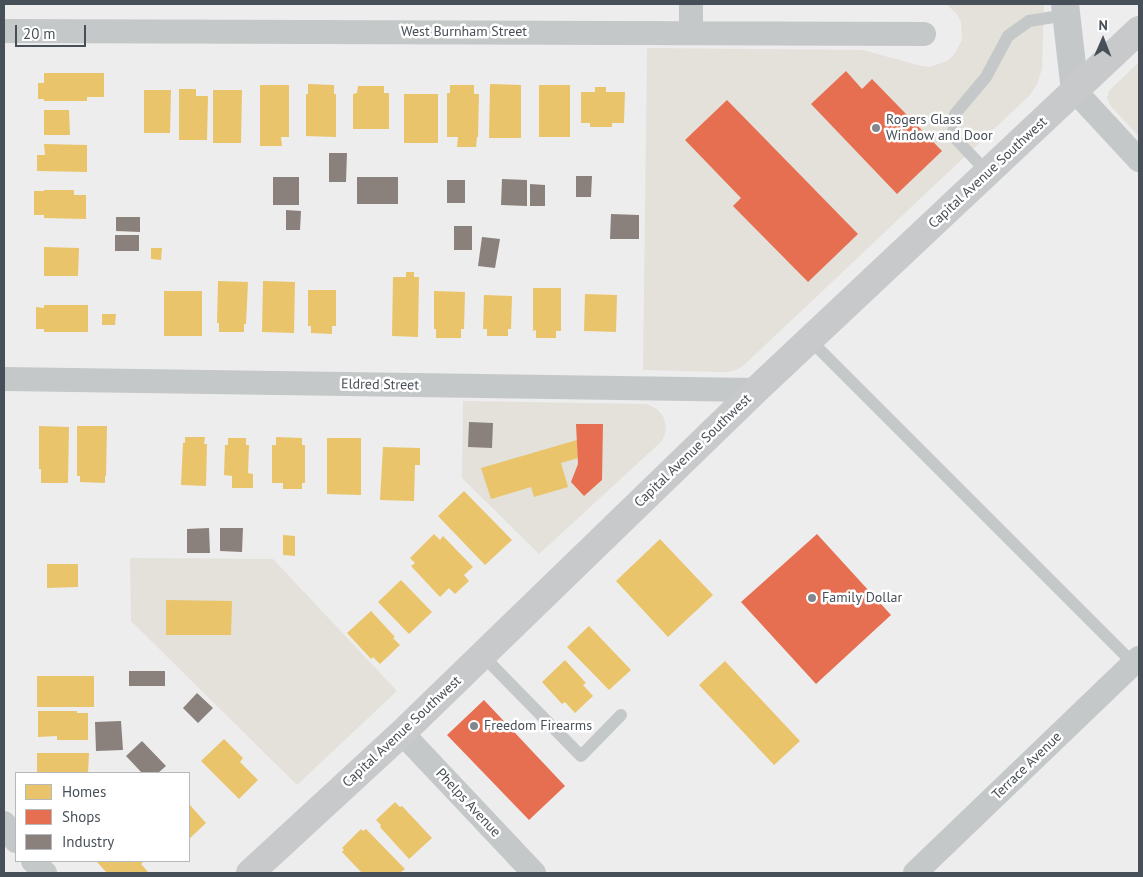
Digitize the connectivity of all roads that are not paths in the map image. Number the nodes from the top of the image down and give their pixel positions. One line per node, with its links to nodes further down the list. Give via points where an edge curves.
1 (691, 4): 5 (street)
2 (1065, 9): 7 (street); 9 (lane, via 1028,21 1008,36 986,77 955,114 953,136)
3 (1139, 30): 7 (main road, Capital Avenue Southwest)
4 (4, 31): 5 (street, West Burnham Street)
5 (691, 33): 6 (street, West Burnham Street)
6 (924, 34)
7 (1075, 92): 8 (street); 9 (main road, Capital Avenue Southwest)
8 (1139, 160)
9 (988, 173): 10 (main road, Capital Avenue Southwest)
10 (810, 340): 12 (main road, Capital Avenue Southwest); 14 (lane)
11 (4, 379): 12 (street, Eldred Street)
12 (756, 390): 13 (main road, Capital Avenue Southwest)
13 (482, 655): 15 (lane, via 581,756); 16 (main road, Capital Avenue Southwest)
14 (1136, 661): 23 (street, Terrace Avenue)
15 (621, 715)
16 (402, 733): 21 (main road, Capital Avenue Southwest); 22 (street, Phelps Avenue)
17 (4, 823): 18 (street)
18 (15, 840)
19 (34, 862): 20 (street)
20 (44, 873)
21 (250, 873)
22 (534, 873)
23 (915, 873)

